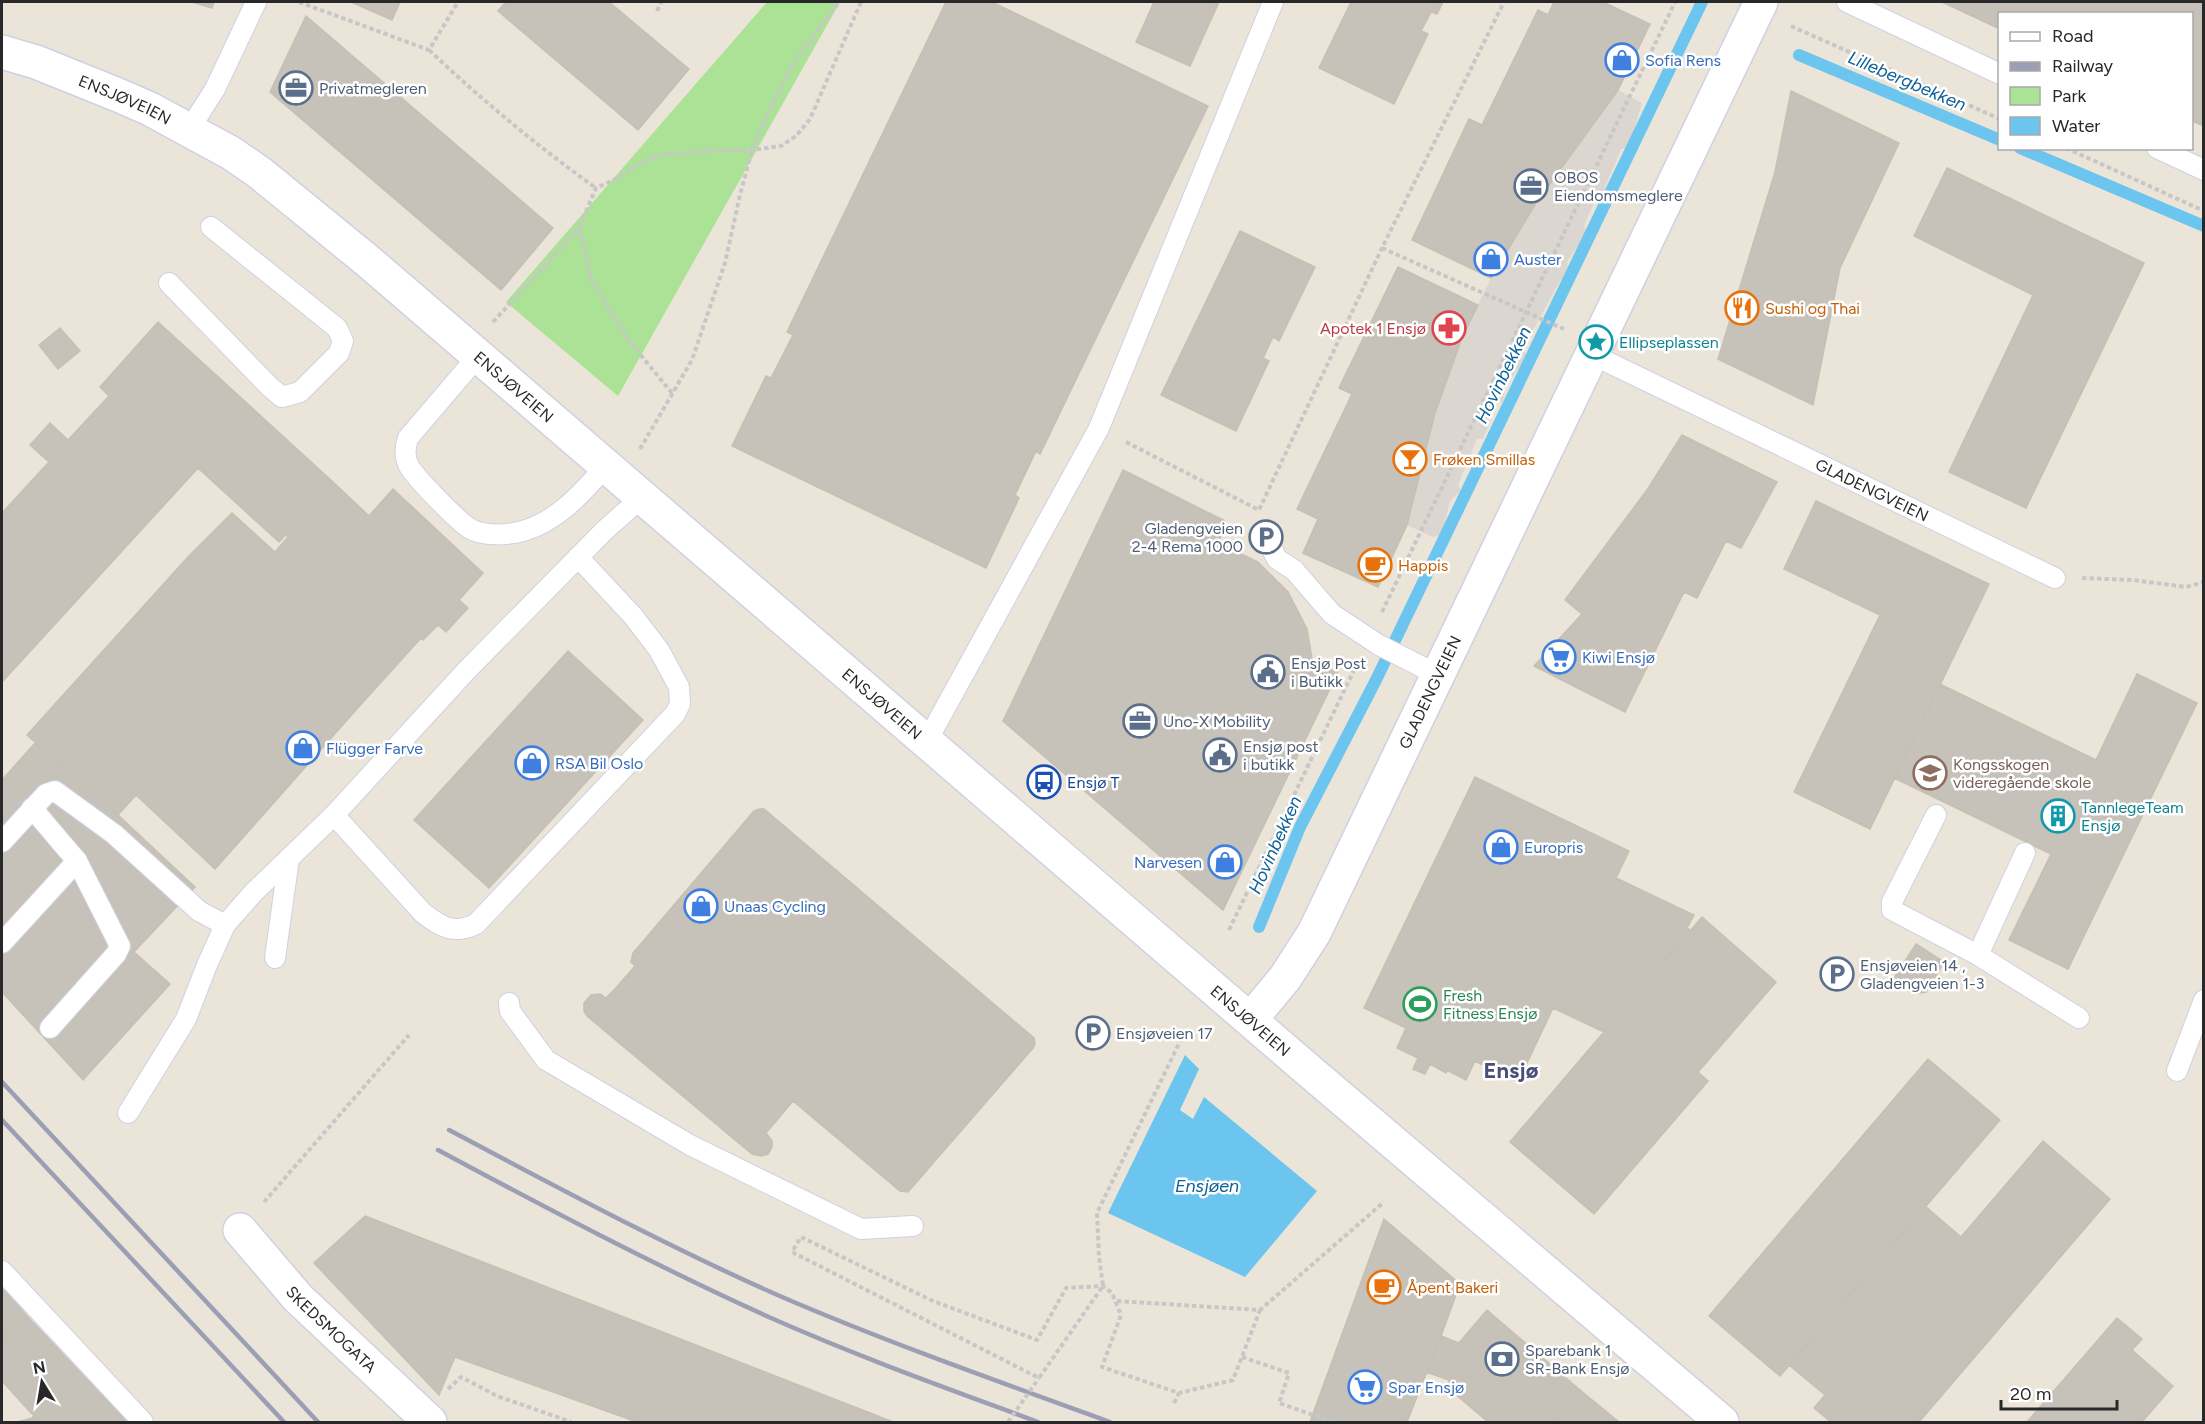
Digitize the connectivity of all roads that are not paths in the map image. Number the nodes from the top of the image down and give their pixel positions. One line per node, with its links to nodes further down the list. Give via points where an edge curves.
1 (256, 2): 7 (lane, via 215,89)
2 (1273, 2): 20 (lane, via 1099,428)
3 (1761, 2): 12 (main road, GLADENGVEIEN)
4 (1847, 2): 6 (lane)
5 (2, 52): 7 (main road, ENSJØVEIEN, via 118,95)
6 (1998, 73)
7 (189, 130): 13 (main road, ENSJØVEIEN, via 260,173)
8 (2161, 150): 9 (lane)
9 (2204, 170)
10 (211, 227): 11 (lane, via 337,328 343,341 339,353 300,392 282,397)
11 (169, 283)
12 (1593, 355): 18 (lane, GLADENGVEIEN); 19 (main road, GLADENGVEIEN)
13 (478, 356): 14 (main road, ENSJØVEIEN); 14 (lane, via 408,438 405,453 412,474 469,528 502,534 542,523 573,502)
14 (606, 466): 15 (main road, ENSJØVEIEN)
15 (641, 498): 17 (lane); 20 (main road, ENSJØVEIEN)
16 (1266, 537): 19 (lane, via 1277,559 1294,570 1332,614 1379,645)
17 (578, 557): 22 (lane, via 466,671); 22 (lane, via 633,616 658,650 679,687 680,704 675,714 476,924 460,930 450,930 423,913)
18 (2055, 578)
19 (1438, 675): 35 (main road, GLADENGVEIEN, via 1312,937)
20 (927, 741): 35 (main road, ENSJØVEIEN)
21 (32, 808): 24 (lane); 27 (lane); 28 (lane, via 55,791 114,834 199,911)
22 (334, 815): 26 (lane)
23 (1936, 815): 30 (lane, via 1892,902 1892,910)
24 (2, 842)
25 (2025, 853): 30 (lane)
26 (289, 858): 28 (lane); 31 (lane)
27 (77, 861): 29 (lane); 36 (lane, via 120,950)
28 (225, 926): 38 (lane, via 186,1019)
29 (2, 943)
30 (1978, 956): 34 (lane)
31 (275, 958)
32 (2204, 1000): 37 (lane)
33 (509, 1003): 39 (lane, via 510,1011 546,1060 690,1145 861,1229)
34 (2079, 1018)
35 (1251, 1019): 44 (main road, ENSJØVEIEN)
36 (50, 1028)
37 (2177, 1071)
38 (128, 1113)
39 (914, 1226)
40 (240, 1230): 42 (main road, SKEDSMOGATA, via 298,1299)
41 (2, 1270): 43 (lane)
42 (426, 1418)
43 (143, 1422)
44 (1722, 1422)

